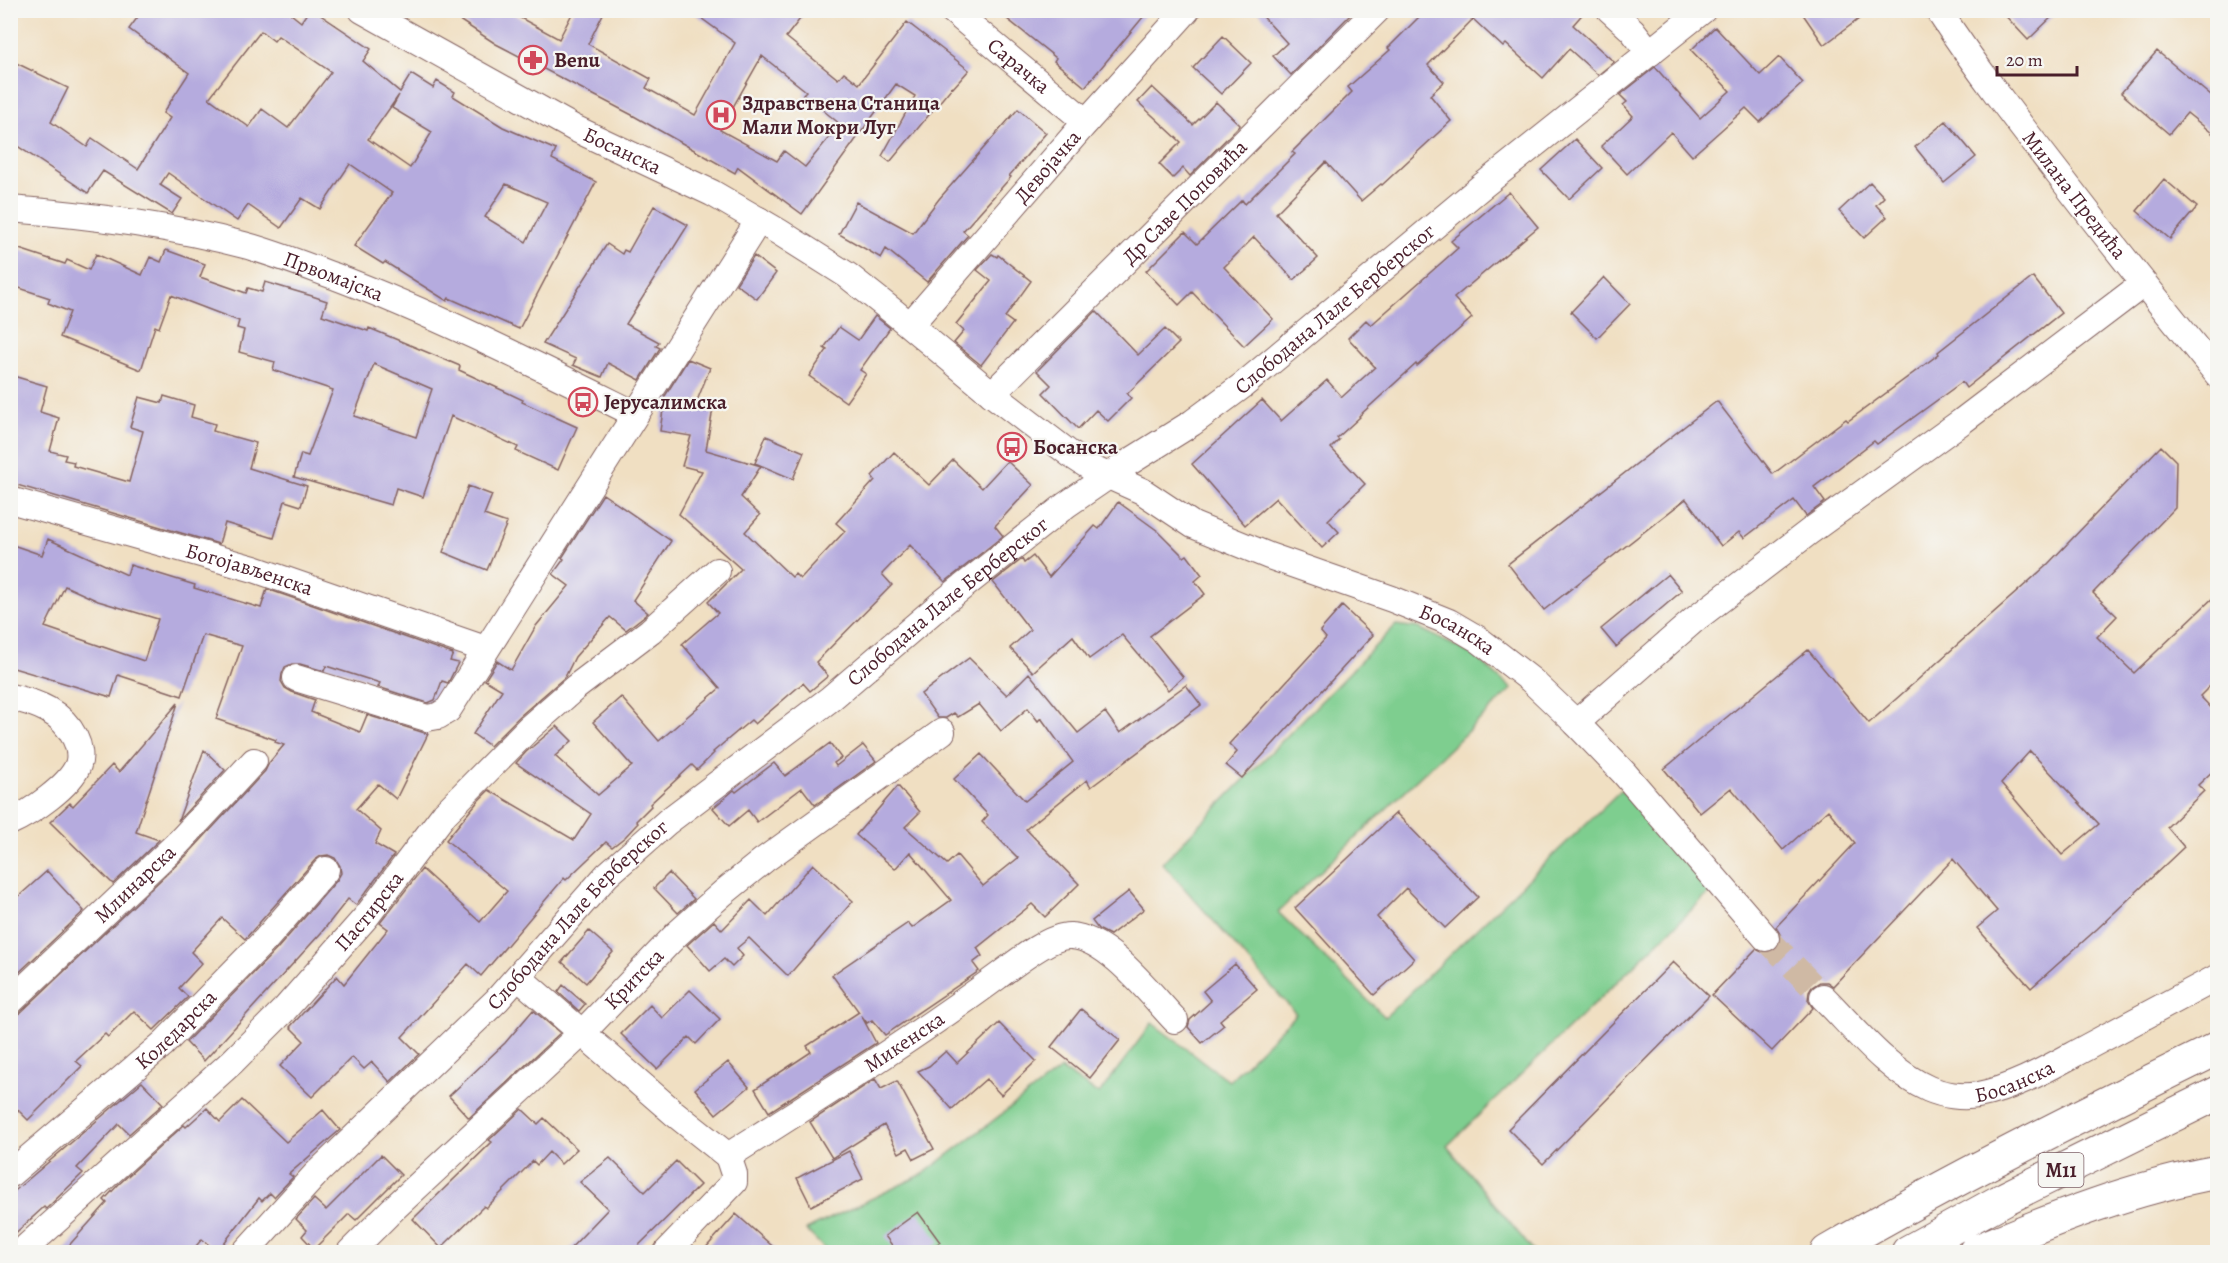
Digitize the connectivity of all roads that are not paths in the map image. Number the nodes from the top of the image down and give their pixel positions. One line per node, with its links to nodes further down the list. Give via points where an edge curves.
1 (362, 10): 11 (street, Босанска, via 574,128 712,193)
2 (952, 10): 9 (street, Сарачка)
3 (1187, 10): 9 (street, Девојачка)
4 (1377, 10): 15 (street, Др Саве Поповића)
5 (1610, 10): 8 (street)
6 (1703, 10): 8 (street, Слободана Лале Берберског)
7 (1938, 10): 12 (street, Милана Предића, via 1972,62)
8 (1650, 53): 17 (street, Слободана Лале Берберског, via 1481,187 1242,386)
9 (1086, 122): 13 (street, Девојачка)
10 (10, 209): 16 (street, Првомајска, via 191,233 245,246 388,297)
11 (759, 220): 13 (street, Босанска, via 846,275); 16 (street)
12 (2143, 284): 14 (street, Милана Предића); 23 (street, via 1694,620)
13 (910, 325): 15 (street, Босанска)
14 (2217, 375)
15 (992, 394): 17 (street, Босанска, via 1070,454)
16 (635, 414): 20 (street)
17 (1108, 476): 23 (street, Босанска, via 1142,491 1209,533 1449,622 1507,659); 30 (street, Слободана Лале Берберског, via 941,604 830,699 667,822 607,875)
18 (10, 500): 20 (street, Богојављенска, via 254,569)
19 (717, 571): 40 (street, Пастирска, via 523,734 445,813 366,916 285,1009 232,1062)
20 (485, 649): 21 (street, via 447,710 427,718)
21 (296, 678)
22 (10, 697): 26 (street, via 56,714 74,735 79,752 77,769 64,784)
23 (1576, 723): 28 (street, Босанска)
24 (942, 732): 34 (street, Критска, via 723,893 677,934)
25 (254, 761): 32 (street, Млинарска, via 179,842)
26 (10, 822)
27 (326, 870): 39 (street, Коледарска, via 266,939 163,1044)
28 (1766, 938)
29 (2217, 976): 31 (street, Босанска, via 2059,1062 1976,1096 1941,1093 1916,1082 1884,1059)
30 (518, 977): 34 (street); 41 (street, Слободана Лале Берберског, via 316,1174)
31 (1823, 997)
32 (10, 1002)
33 (1175, 1020): 37 (street, Микенска, via 1108,950 1069,935 1050,941 1019,961 880,1059)
34 (583, 1032): 37 (street); 42 (street, Критска)
35 (2217, 1048): 44 (highway, M11, via 2011,1152)
36 (2217, 1093): 45 (highway, M11, via 2006,1198)
37 (728, 1156): 43 (street, via 734,1182)
38 (2217, 1172): 46 (highway, via 2155,1185)
39 (10, 1174)
40 (21, 1252)
41 (245, 1252)
42 (350, 1252)
43 (667, 1252)
44 (1827, 1252)
45 (1908, 1252)
46 (1975, 1252)

